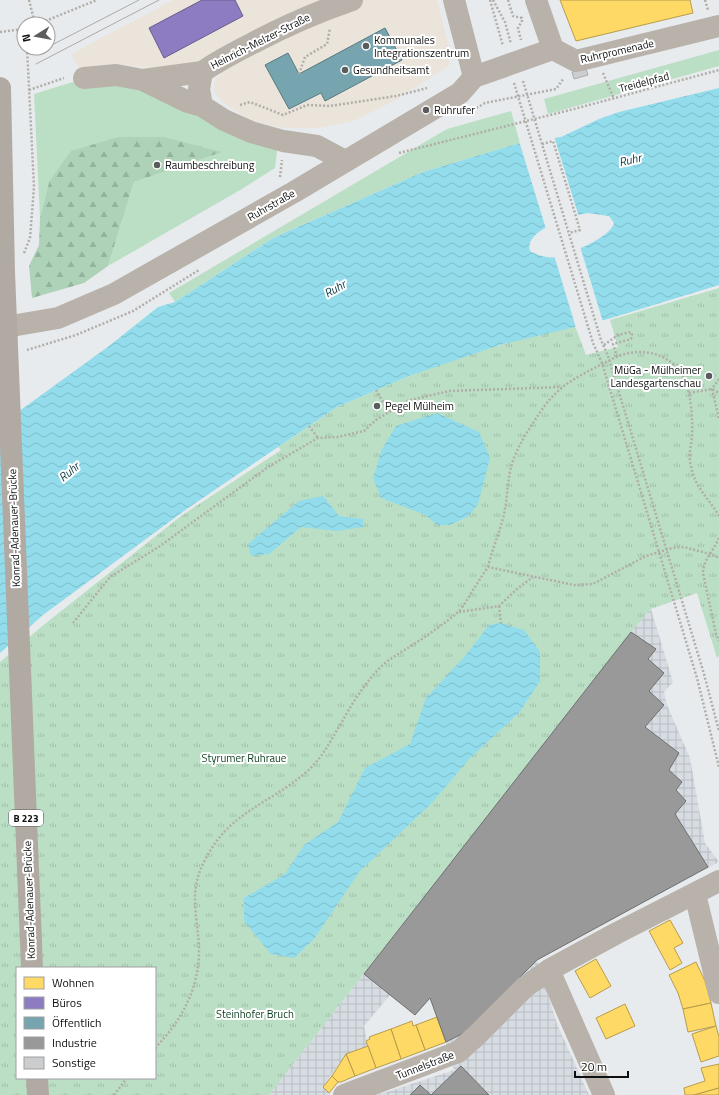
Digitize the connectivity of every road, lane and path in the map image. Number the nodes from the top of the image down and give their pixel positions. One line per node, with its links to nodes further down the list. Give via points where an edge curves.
1 (28, 0): 10 (path)
2 (97, 0): 11 (path)
3 (454, 0): 24 (street)
4 (490, 0): 16 (path)
5 (493, 0): 18 (path, via 505,22)
6 (508, 0): 15 (path, via 513,16 522,18 518,28)
7 (536, 0): 17 (street)
8 (705, 0): 12 (path)
9 (343, 3): 22 (street, Heinrich-Melzer-Straße, via 292,23 216,62); 23 (path, via 327,44 305,57)
10 (33, 16)
11 (56, 17)
12 (714, 19): 19 (street, Ruhrpromenade)
13 (16, 30): 14 (path)
14 (0, 32)
15 (520, 36)
16 (503, 48)
17 (553, 49): 19 (street, Ruhrpromenade, via 576,61); 24 (street)
18 (513, 50)
19 (596, 55): 32 (path)
20 (27, 56): 31 (path)
21 (719, 70): 32 (path, Treidelpfad)
22 (202, 72): 28 (street); 33 (street, Heinrich-Melzer-Straße, via 199,89)
23 (299, 74)
24 (474, 76): 37 (street, Ruhrstraße, via 460,93)
25 (84, 78): 28 (street, via 116,75); 31 (path, via 70,76)
26 (512, 78): 65 (path, via 593,343 602,363 697,678)
27 (522, 79): 35 (path)
28 (143, 80): 33 (street)
29 (432, 87): 34 (path, via 396,96 330,106 307,105 283,115 250,102 240,105)
30 (0, 88): 68 (main road, Konrad-Adenauer-Brücke / B 223, via 4,272)
31 (29, 90): 39 (path, via 34,187 30,238)
32 (614, 98): 36 (path, Treidelpfad)
33 (202, 106): 34 (street)
34 (224, 120): 37 (street, via 251,132 317,146)
35 (542, 144): 38 (path); 38 (path, via 553,141 569,193 580,230)
36 (396, 154)
37 (345, 161): 40 (street, Ruhrstraße, via 114,294 58,318)
38 (569, 234): 41 (path)
39 (23, 256)
40 (0, 328)
41 (604, 345): 42 (path, via 618,335 630,332 631,339 613,344); 64 (path)
42 (617, 357): 44 (path); 47 (path, via 639,351 662,357 680,371)
43 (719, 379): 45 (path)
44 (562, 387): 49 (path, via 449,391 407,401); 57 (path, via 522,440 514,458 504,514)
45 (712, 389): 47 (path); 48 (path); 50 (path)
46 (376, 390): 49 (path)
47 (689, 393): 53 (path, via 692,429 690,464 697,485)
48 (719, 393)
49 (389, 412): 52 (path, via 364,431)
50 (719, 419)
51 (309, 426): 52 (path)
52 (318, 438): 61 (path, via 268,467 160,546 110,577)
53 (719, 516)
54 (719, 538): 55 (path)
55 (710, 554): 56 (path); 58 (path, via 684,547 672,548 646,556 604,579 583,586); 63 (path, via 703,566 703,573)
56 (719, 558)
57 (488, 567): 58 (path); 60 (path)
58 (534, 577): 59 (path)
59 (499, 606): 60 (path); 62 (path)
60 (459, 612): 71 (path, via 389,659 374,674 316,762 291,784 240,817 220,835 202,865 196,882 195,909 199,957 194,984 182,1015)
61 (72, 623)
62 (501, 623)
63 (719, 641)
64 (719, 731)
65 (719, 766)
66 (719, 881): 67 (street, Tunnelstraße)
67 (695, 894): 69 (street, Tunnelstraße); 70 (street)
68 (32, 967)
69 (549, 970): 76 (street, Tunnelstraße, via 525,987 458,1052); 77 (street)
70 (719, 993)
71 (156, 1047)
72 (37, 1079): 74 (main road)
73 (126, 1079): 75 (path)
74 (38, 1095)
75 (114, 1095)
76 (344, 1095)
77 (604, 1095)

